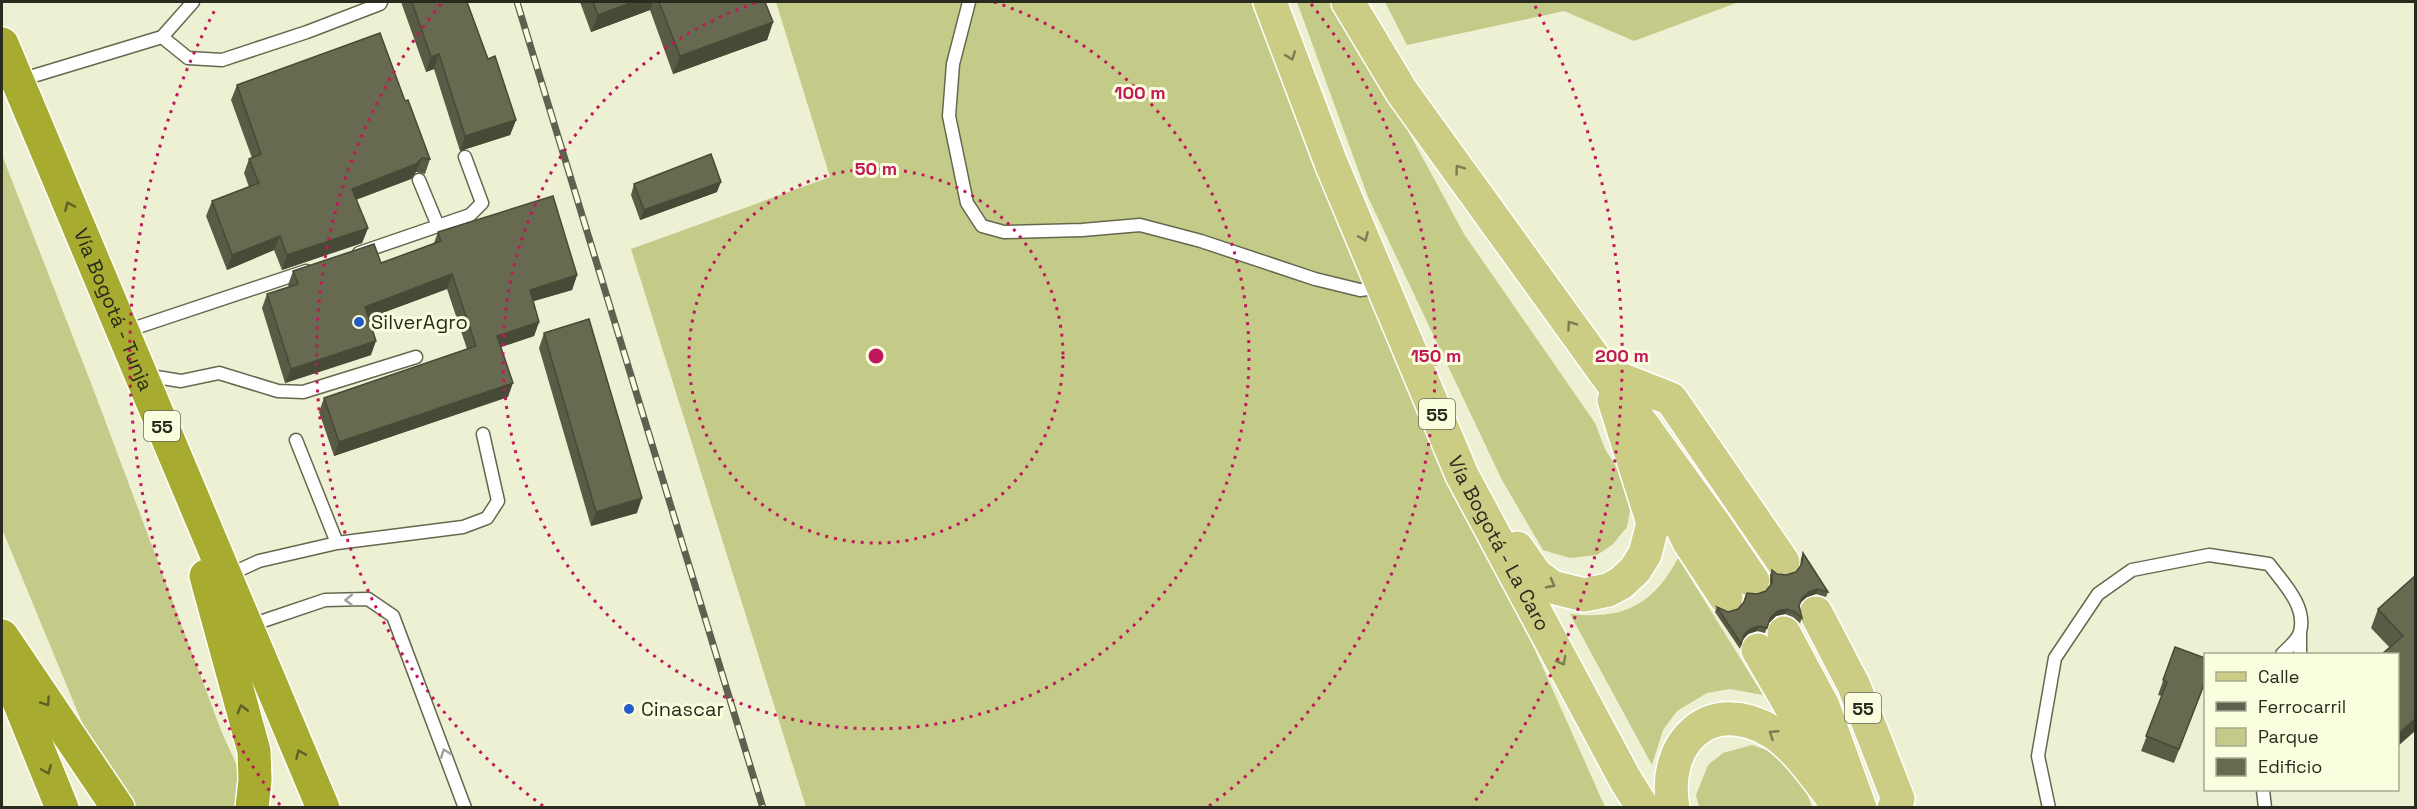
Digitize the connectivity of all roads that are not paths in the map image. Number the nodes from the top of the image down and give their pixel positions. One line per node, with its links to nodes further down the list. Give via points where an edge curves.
1 (193, 2): 6 (lane)
2 (381, 2): 6 (lane, via 222,60 188,58)
3 (969, 2): 14 (lane, via 953,64 949,116 967,203 982,226 1004,232 1082,231 1140,225 1360,290)
4 (1270, 2): 14 (main road, Vía Bogotá - La Caro / 55, one-way to 14, via 1331,162)
5 (1348, 2): 17 (main road, one-way to 5, via 1402,92)
6 (162, 37): 8 (lane)
7 (2, 44): 8 (highway, Vía Bogotá - Tunja / 55)
8 (16, 81): 15 (highway, Vía Bogotá - Tunja / 55, one-way to 8)
9 (465, 156): 11 (lane, via 482,203 470,215)
10 (419, 180): 11 (lane)
11 (438, 226): 12 (lane)
12 (349, 256)
13 (315, 268): 15 (lane)
14 (1385, 286): 22 (main road, Vía Bogotá - La Caro / 55)
15 (122, 333): 18 (highway, Vía Bogotá - Tunja / 55)
16 (416, 357): 18 (lane, via 303,392 278,391 219,373 181,381)
17 (1605, 373): 17 (main road, via 1671,399 1754,581); 22 (main road, one-way to 17, via 1536,575 1552,587 1584,595 1621,583 1645,554 1653,523)
18 (140, 374): 21 (highway, Vía Bogotá - Tunja / 55)
19 (483, 434): 23 (lane, via 498,501 487,518 463,527)
20 (296, 440): 23 (lane)
21 (172, 451): 24 (highway, Vía Bogotá - Tunja / 55); 35 (highway, one-way to 21, via 254,751)
22 (1462, 475): 38 (main road, Vía Bogotá - La Caro / 55, one-way to 38)
23 (337, 543): 24 (lane, via 259,561)
24 (225, 576): 25 (highway, Vía Bogotá - Tunja / 55)
25 (246, 627): 36 (highway, Vía Bogotá - Tunja / 55, one-way to 25); 37 (lane, one-way to 25, via 393,616 368,600 325,600)
26 (1786, 632): 41 (main road); 42 (main road, 55, via 1810,715); 43 (main road, 55, via 1823,706); 44 (main road, 55, via 1837,697); 45 (main road, 55, via 1854,686 1898,799)
27 (2300, 634): 29 (lane); 30 (lane); 46 (lane, via 2301,615 2293,596 2269,564 2209,555 2132,570 2098,594 2055,658 2038,756)
28 (2, 636): 34 (highway, one-way to 34)
29 (2283, 653)
30 (2300, 653)
31 (2, 657): 33 (highway, one-way to 33)
32 (2263, 791): 47 (lane)
33 (62, 807)
34 (118, 807)
35 (252, 807)
36 (322, 807)
37 (465, 807)
38 (1643, 807)
39 (1672, 807): 40 (main road, one-way to 39, via 1786,743 1751,721 1729,718 1692,733 1678,749 1672,770)
40 (1840, 807)
41 (1850, 807)
42 (1855, 807)
43 (1860, 807)
44 (1877, 807)
45 (1894, 807)
46 (2049, 807)
47 (2265, 807)

